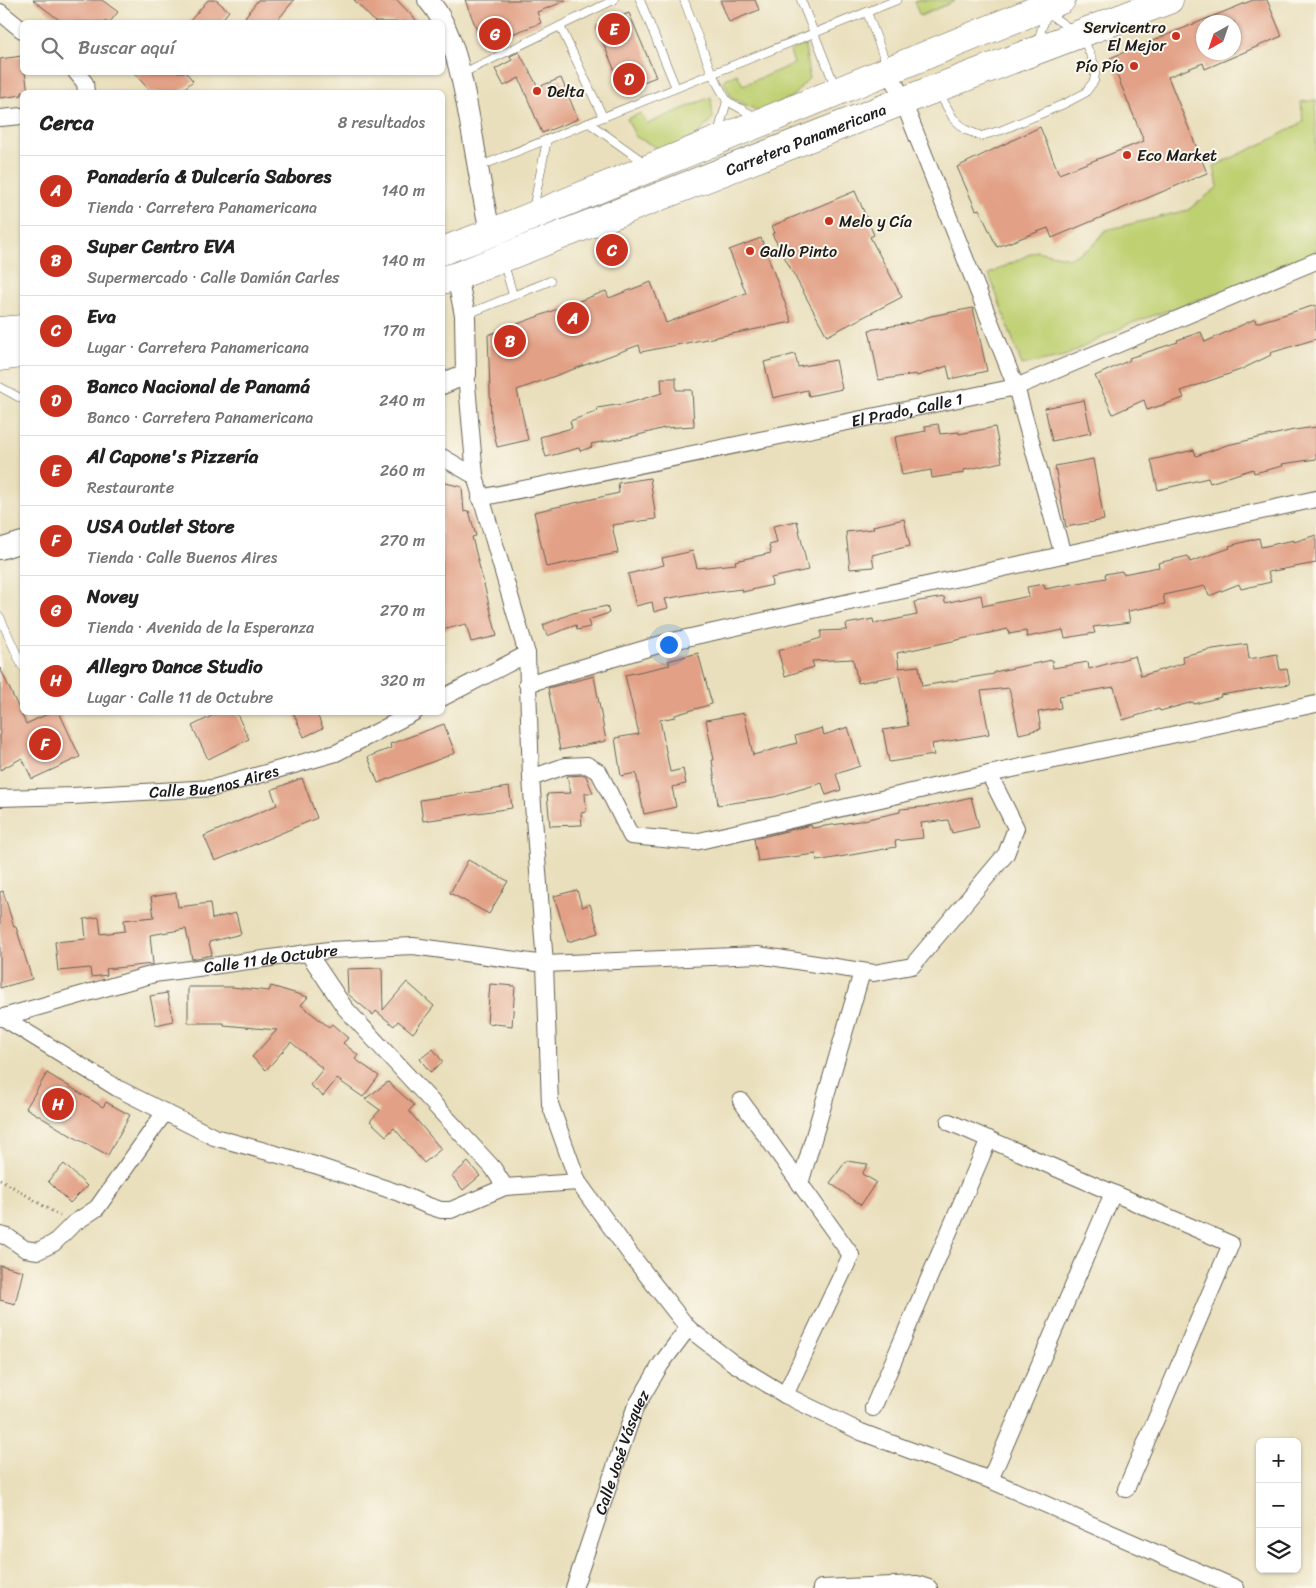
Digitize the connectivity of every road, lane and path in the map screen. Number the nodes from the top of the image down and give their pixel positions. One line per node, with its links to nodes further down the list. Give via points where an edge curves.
1 (428, 0): 11 (street)
2 (614, 0): 12 (lane)
3 (640, 0): 22 (lane)
4 (684, 0): 20 (lane)
5 (801, 0): 15 (lane)
6 (897, 0): 10 (lane)
7 (1169, 0): 16 (highway, Carretera Panamericana)
8 (1050, 2): 16 (lane, via 1056,19); 17 (lane, via 1036,44); 18 (highway, Carretera Panamericana)
9 (0, 12): 13 (street)
10 (867, 12): 15 (lane); 18 (lane)
11 (441, 20)
12 (560, 26): 19 (lane); 29 (lane)
13 (20, 28)
14 (445, 28): 19 (street)
15 (814, 33): 20 (lane); 25 (lane)
16 (1081, 34): 17 (highway, Carretera Panamericana); 23 (lane, via 1096,68 1094,81 1085,93 1002,130 981,136 966,130 953,118)
17 (1027, 54): 23 (highway, Carretera Panamericana)
18 (889, 70): 25 (highway, Carretera Panamericana); 27 (street); 37 (highway, via 879,89 861,103 680,177 668,185)
19 (461, 74): 35 (street)
20 (712, 74): 22 (lane); 26 (lane)
21 (78, 75): 24 (street)
22 (676, 88): 29 (lane)
23 (937, 88): 27 (highway, Carretera Panamericana)
24 (86, 90)
25 (837, 91): 31 (highway, Carretera Panamericana)
26 (727, 101): 31 (lane); 34 (lane)
27 (903, 102): 37 (highway, Carretera Panamericana); 54 (street)
28 (20, 116): 30 (street)
29 (603, 117): 32 (lane)
30 (0, 118)
31 (764, 121): 34 (highway, Carretera Panamericana)
32 (589, 123): 33 (lane); 36 (lane)
33 (547, 140): 35 (lane); 38 (lane)
34 (716, 140): 36 (highway, Carretera Panamericana)
35 (478, 167): 39 (street)
36 (651, 167): 38 (highway, Carretera Panamericana)
37 (661, 196): 42 (highway, Carretera Panamericana)
38 (529, 217): 39 (highway, Carretera Panamericana); 43 (highway, via 491,246 458,261)
39 (490, 233): 40 (highway, Carretera Panamericana)
40 (445, 250)
41 (1316, 260): 54 (street, El Prado, Calle 1)
42 (495, 261): 43 (highway, Carretera Panamericana); 45 (lane); 46 (street, via 473,290)
43 (450, 278): 46 (street)
44 (550, 281): 45 (lane)
45 (513, 295): 46 (lane)
46 (465, 314): 51 (street)
47 (20, 329): 48 (highway)
48 (0, 332)
49 (20, 354): 50 (highway)
50 (0, 357)
51 (466, 374): 52 (street); 57 (street)
52 (445, 383)
53 (0, 387): 55 (lane)
54 (1016, 387): 58 (street, El Prado, Calle 1); 62 (street)
55 (20, 398)
56 (445, 459): 57 (street)
57 (475, 476): 58 (street)
58 (480, 498): 64 (street)
59 (1316, 499): 62 (street)
60 (20, 543): 61 (street)
61 (0, 549)
62 (1063, 555): 66 (street, via 668,642)
63 (0, 616): 65 (lane)
64 (527, 654): 66 (street); 67 (street)
65 (20, 661)
66 (527, 684): 71 (street)
67 (445, 696)
68 (1316, 704): 70 (street)
69 (409, 715): 72 (street, Calle Buenos Aires, via 336,753 213,788)
70 (989, 774): 71 (street, via 695,842 631,836 599,772 587,765 565,766); 75 (street, Calle 11 de Octubre, via 1016,828 1006,854 912,966)
71 (531, 778): 74 (street)
72 (0, 798)
73 (308, 953): 74 (street, Calle 11 de Octubre, via 413,946); 76 (street, Calle 11 de Octubre, via 154,974); 84 (street, via 345,1008 492,1168)
74 (545, 964): 75 (street, Calle 11 de Octubre, via 758,955); 82 (street, via 550,1104)
75 (862, 972): 83 (street)
76 (1, 1017): 78 (street, via 117,1088)
77 (741, 1101): 83 (street)
78 (165, 1112): 84 (street, via 214,1137 315,1165 441,1210 451,1210); 86 (street, via 96,1208)
79 (949, 1122): 80 (street)
80 (989, 1140): 85 (street); 90 (street)
81 (0, 1179): 86 (path)
82 (578, 1182): 84 (street); 88 (street)
83 (800, 1184): 89 (street, via 851,1255)
84 (504, 1187)
85 (1113, 1193): 91 (street); 92 (street, via 1231,1244)
86 (73, 1224): 87 (street, via 54,1243 38,1252 25,1249)
87 (0, 1235)
88 (688, 1328): 89 (street, via 733,1363); 93 (street, Calle José Vásquez, via 634,1408)
89 (785, 1395): 91 (street, via 861,1432)
90 (873, 1408)
91 (990, 1480): 96 (street)
92 (1126, 1489)
93 (574, 1588)
94 (821, 1588): 95 (street, via 917,1584)
95 (929, 1588)
96 (1236, 1588)

